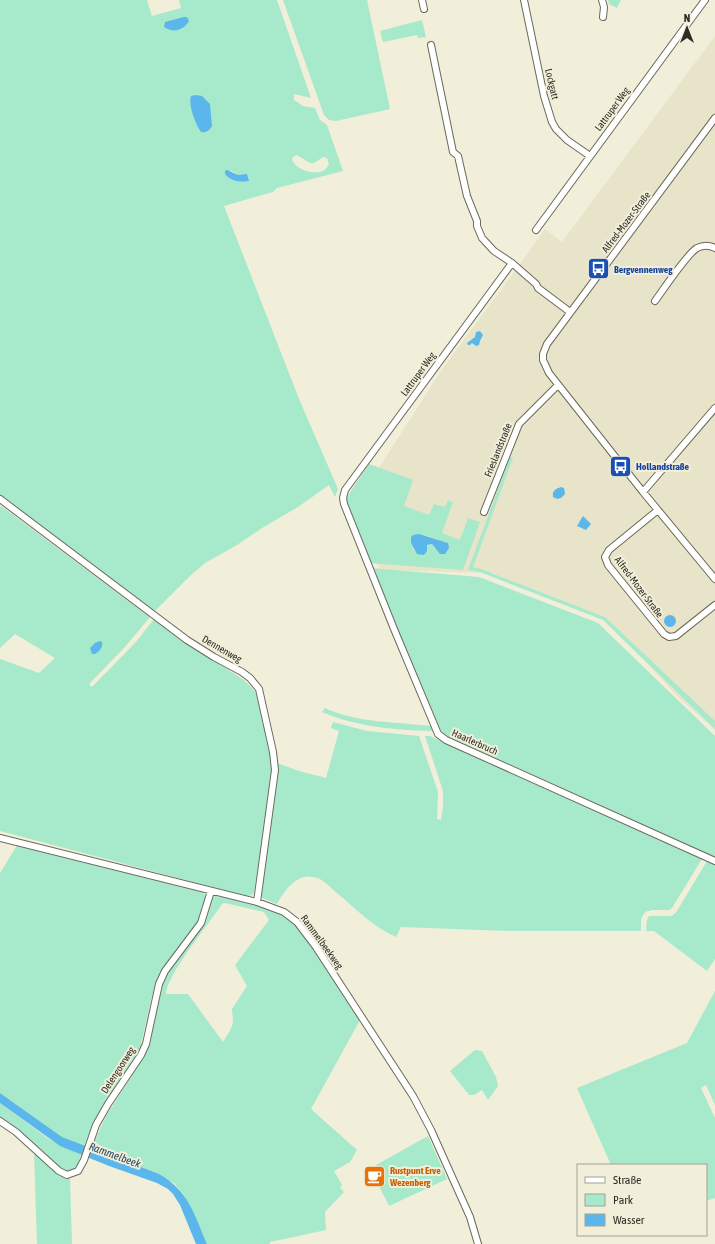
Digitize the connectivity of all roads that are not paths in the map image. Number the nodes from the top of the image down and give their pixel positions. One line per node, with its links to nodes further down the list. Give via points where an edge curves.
1 (422, 0): 5 (street)
2 (524, 0): 9 (street, Lockgatt, via 552,122 567,140)
3 (602, 0): 6 (street)
4 (705, 0): 9 (street, Lattruper Weg)
5 (424, 9)
6 (603, 17)
7 (431, 44): 12 (street, via 453,152 458,156 477,226 487,244)
8 (715, 118): 14 (street, Alfred-Mozer-Straße)
9 (590, 156): 10 (street, Lattruper Weg)
10 (536, 230)
11 (715, 248): 13 (street, via 704,246 694,250)
12 (512, 263): 14 (street, via 538,288); 18 (street, Lattruper Weg, via 345,490)
13 (655, 301)
14 (570, 312): 15 (street, Alfred-Mozer-Straße, via 542,354 545,367)
15 (558, 385): 17 (street, Alfred-Mozer-Straße); 21 (street, Frieslandstraße, via 519,424)
16 (715, 408): 17 (street)
17 (643, 492): 20 (street, Alfred-Mozer-Straße)
18 (343, 498): 25 (street, Haarlerbruch, via 438,734 446,740)
19 (0, 499): 27 (street, Dennenweg, via 187,640 242,672 259,689 275,770)
20 (658, 510): 22 (street, Alfred-Mozer-Straße); 23 (street, Alfred-Mozer-Straße, via 609,550 606,557 608,565 669,637 676,636)
21 (484, 512)
22 (715, 579)
23 (715, 605)
24 (0, 838): 26 (street, Rammelbeekweg)
25 (715, 861)
26 (211, 890): 27 (street, Rammelbeekweg); 28 (street, Delengoorweg, via 200,923 165,970 159,984 146,1044 96,1125 78,1171 63,1174)
27 (257, 902): 29 (street, Rammelbeekweg, via 284,912 298,922 413,1096 470,1217)
28 (0, 1121)
29 (478, 1244)

